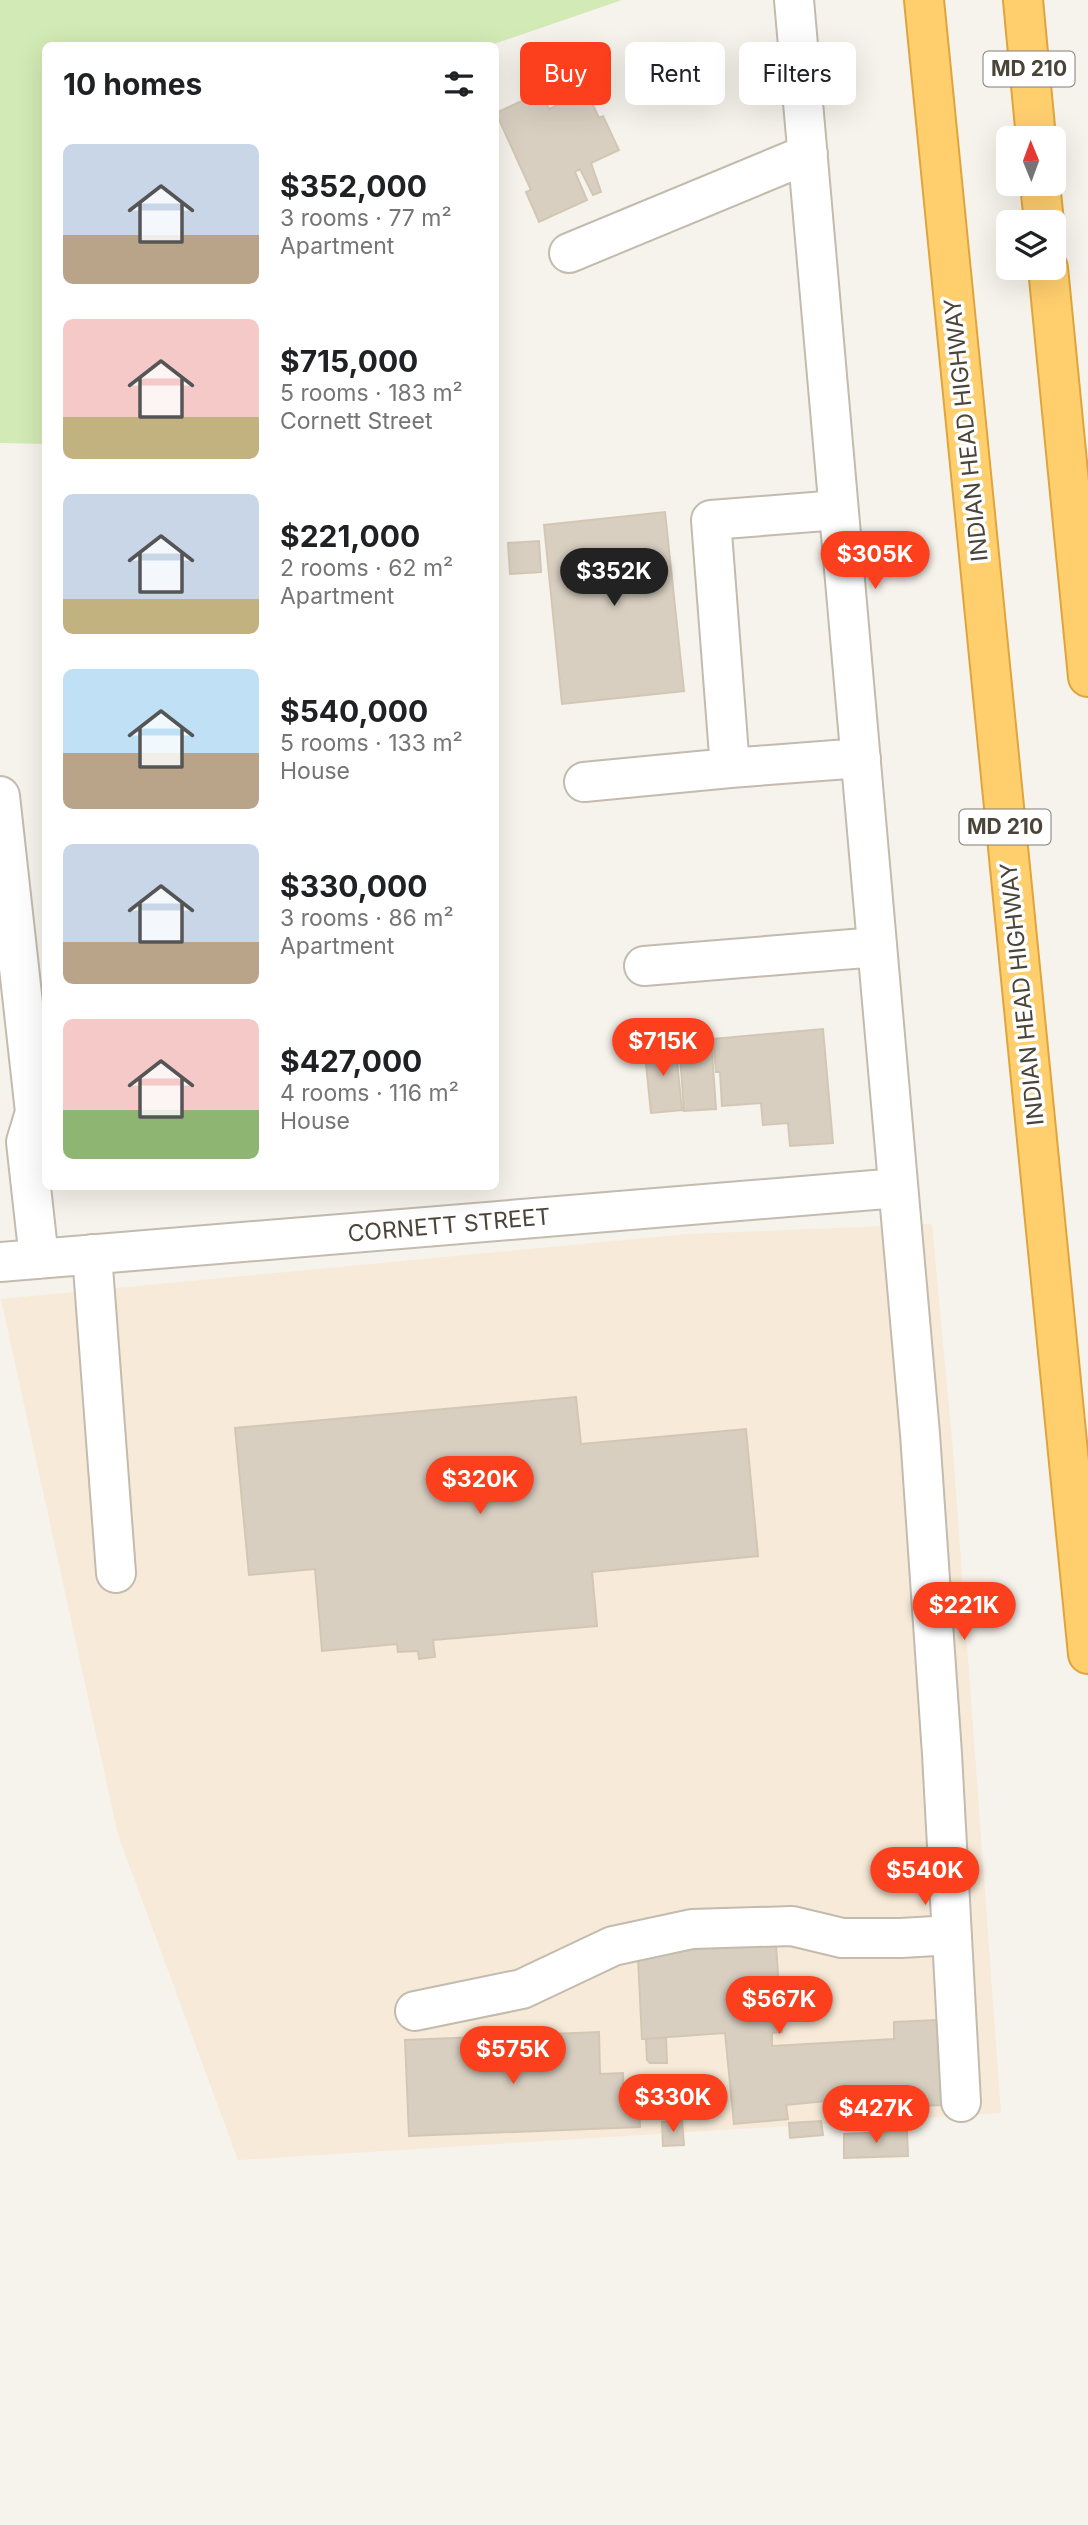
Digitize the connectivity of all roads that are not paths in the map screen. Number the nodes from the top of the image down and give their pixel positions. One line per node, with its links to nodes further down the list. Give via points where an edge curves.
1 (794, 0): 5 (street)
2 (924, 0): 22 (highway, INDIAN HEAD HIGHWAY / MD 210)
3 (1023, 0): 4 (highway, MD 210)
4 (1035, 126)
5 (808, 154): 6 (street); 8 (street)
6 (569, 253)
7 (1049, 280): 9 (highway)
8 (838, 510): 10 (street); 11 (street, via 711,520)
9 (1088, 677)
10 (860, 758): 11 (street); 14 (street)
11 (730, 768): 12 (street)
12 (584, 782)
13 (0, 796): 16 (street, via 35,1112)
14 (877, 947): 15 (street); 17 (street)
15 (644, 966)
16 (13, 1144): 19 (street)
17 (898, 1188): 18 (street, CORNETT STREET); 23 (street, via 920,1434)
18 (92, 1254): 19 (street, CORNETT STREET); 21 (street)
19 (39, 1259): 20 (street, CORNETT STREET)
20 (0, 1262)
21 (117, 1573)
22 (1088, 1654)
23 (952, 1935): 24 (street, via 842,1938 792,1926 692,1929 613,1946 522,1989); 25 (street)
24 (415, 2011)
25 (961, 2102)

